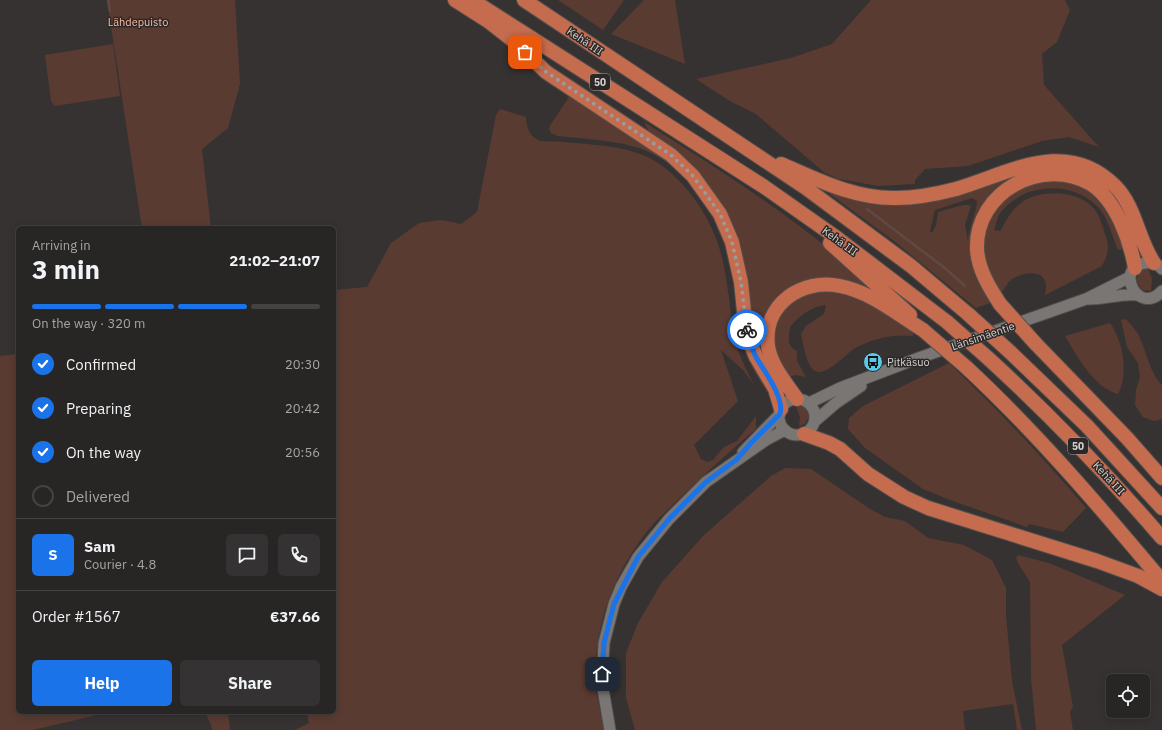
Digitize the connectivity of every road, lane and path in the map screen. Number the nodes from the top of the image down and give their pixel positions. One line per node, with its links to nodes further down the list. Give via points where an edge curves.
1 (455, 0): 14 (highway, via 515,42 546,72 671,155 693,176 720,214 732,242 741,282 749,340 775,389)
2 (472, 0): 5 (highway, Kehä III / 50)
3 (524, 0): 4 (highway, Kehä III / 50)
4 (744, 147): 6 (highway, via 832,186 851,192 895,198 943,192 1032,163 1072,162 1096,171 1115,186 1124,198 1144,245); 20 (highway, Kehä III / 50, bridge, via 806,188 911,266 968,314 1087,426)
5 (727, 164): 11 (highway, via 760,193 864,272); 21 (highway, Kehä III / 50, bridge, via 837,238 947,322 1070,437)
6 (1158, 266): 7 (main road, Länsimäentie, via 1147,262 1141,264)
7 (1133, 273): 9 (main road, via 1131,288); 10 (main road, Länsimäentie); 19 (highway, bridge, via 1133,257 1114,209 1099,191 1081,180 1064,175 1045,174 1012,185 998,196 979,229 979,261 988,285 1000,304)
8 (1162, 291): 9 (main road, Länsimäentie, via 1150,298)
9 (1138, 295): 10 (main road, Länsimäentie, via 1126,294)
10 (1086, 300): 12 (main road, Länsimäentie)
11 (923, 330): 13 (highway, via 885,305 850,288 826,284 794,292 779,306 773,316 768,346 778,372); 22 (highway, bridge, via 1002,400 1067,470)
12 (880, 374): 13 (main road, Länsimäentie); 15 (main road, Länsimäentie, via 845,396)
13 (803, 401): 14 (main road, via 791,400); 15 (main road, via 813,408)
14 (781, 412): 16 (main road, via 781,425); 18 (main road)
15 (815, 421): 17 (main road)
16 (785, 430): 17 (main road, via 793,434); 18 (main road)
17 (804, 434): 23 (highway, via 840,449 868,474 904,497 928,508 1097,560 1138,576)
18 (736, 460): 24 (main road, via 706,482 669,519 638,557 621,587 609,622 602,665 604,701)
19 (1162, 478)
20 (1162, 508)
21 (1162, 538)
22 (1162, 581)
23 (1162, 589)
24 (610, 730)

